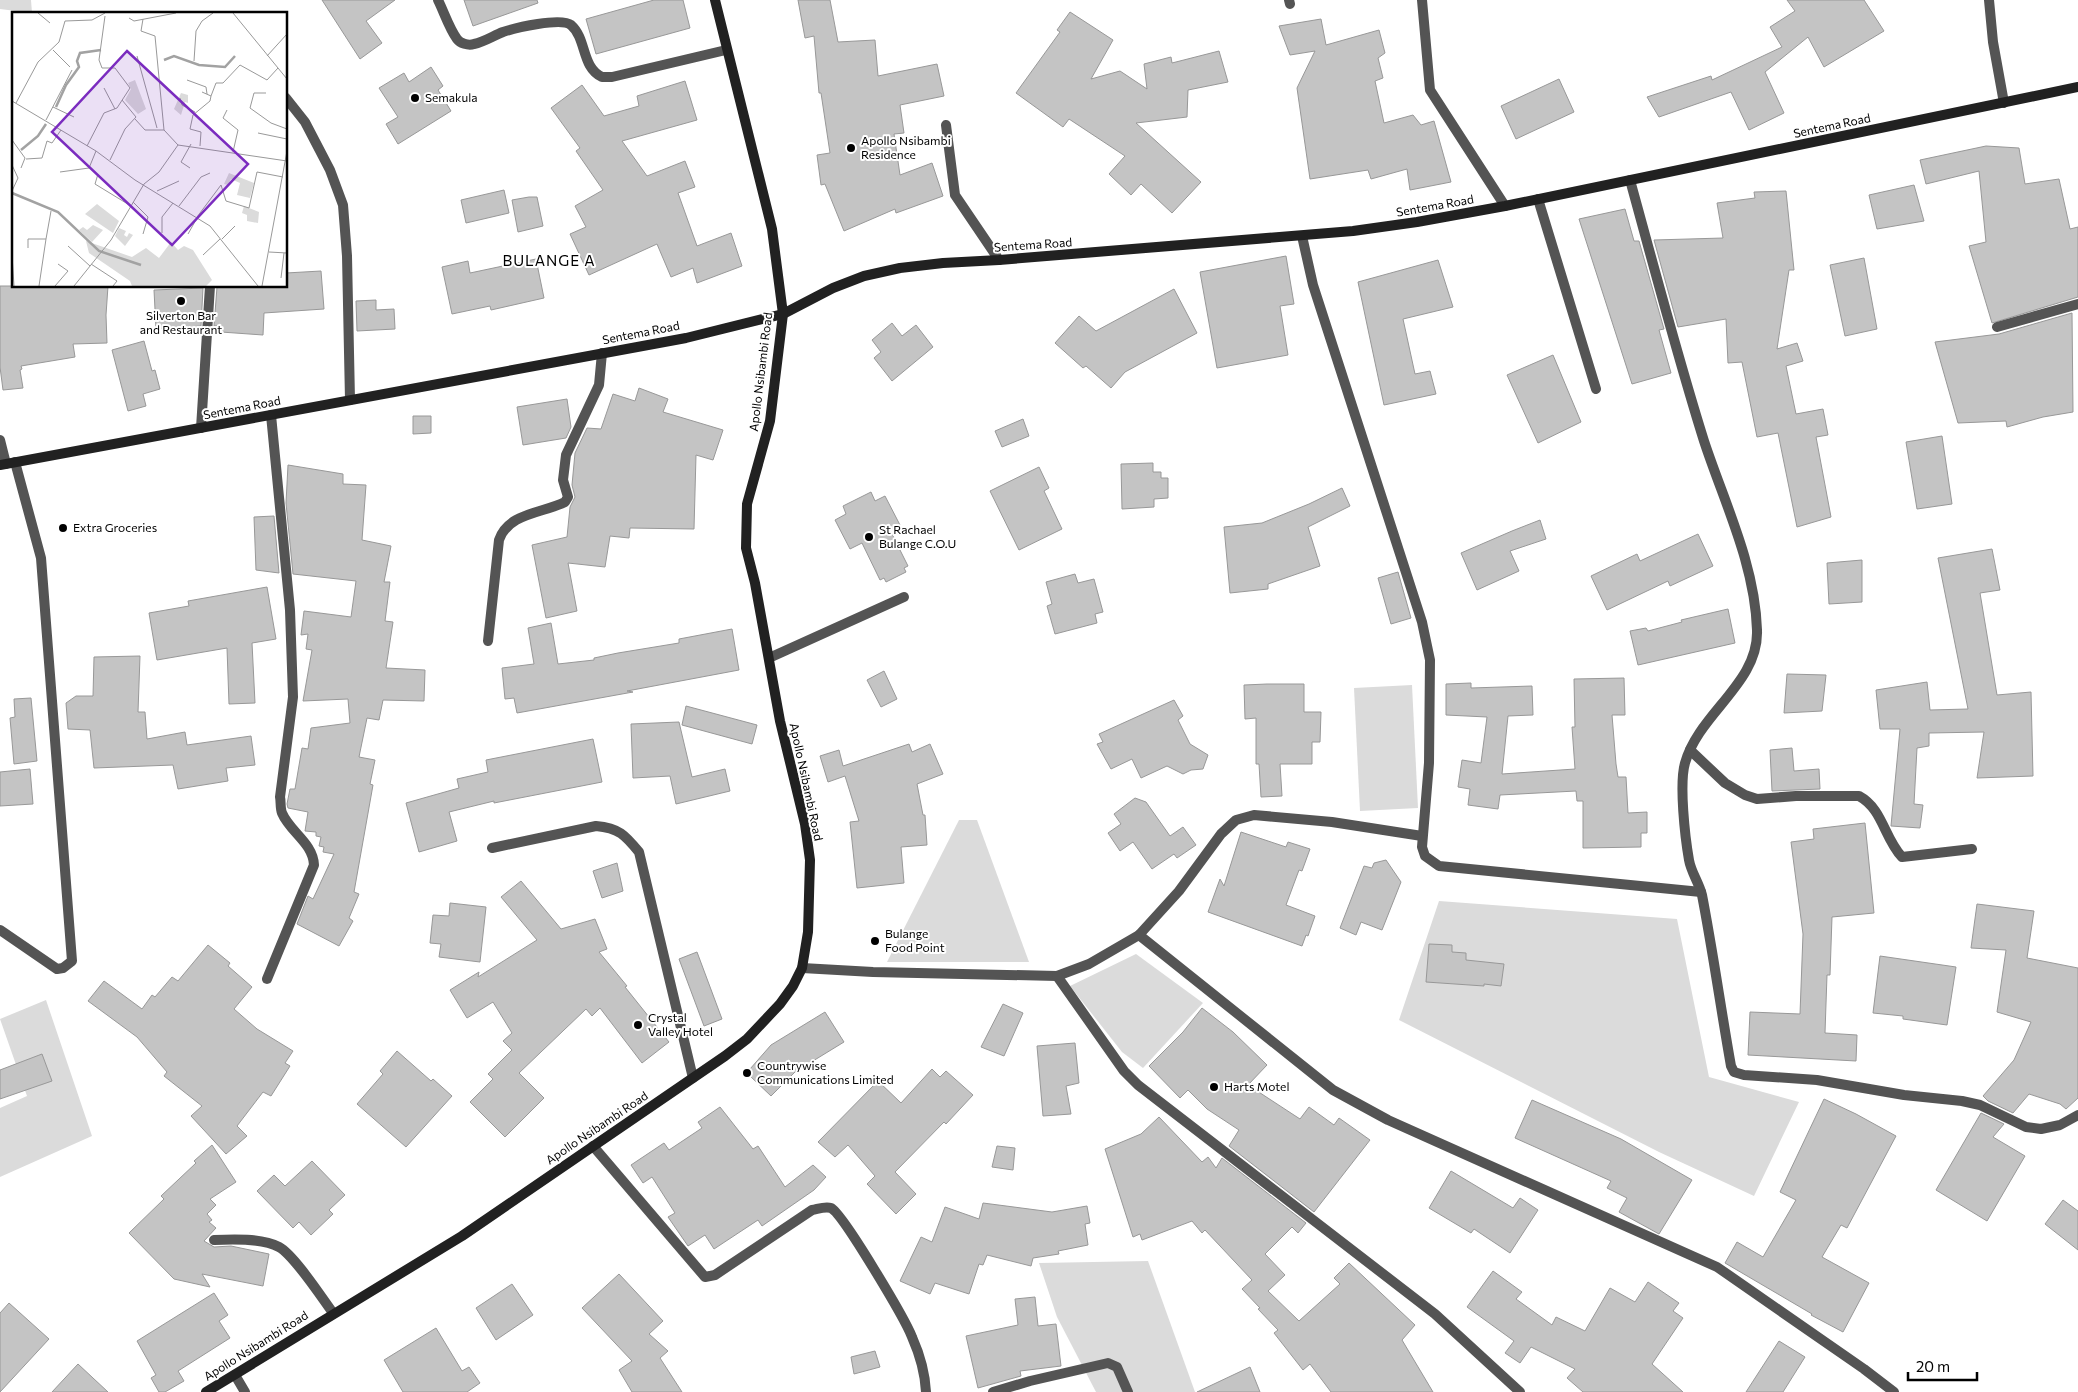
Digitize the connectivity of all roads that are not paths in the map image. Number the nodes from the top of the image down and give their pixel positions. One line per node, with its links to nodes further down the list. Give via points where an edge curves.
1 (438, 0): 5 (street, via 457,40 467,45 504,32 544,24 561,22 571,25 591,68 602,77)
2 (715, 0): 5 (main road, Apollo Nsibambi Road)
3 (1422, 0): 12 (street, via 1430,90)
4 (1988, 0): 8 (street)
5 (726, 50): 17 (main road, Apollo Nsibambi Road, via 772,229)
6 (2078, 87): 8 (main road, Sentema Road)
7 (288, 101): 21 (street, via 305,122 330,170 343,205)
8 (2004, 103): 10 (main road, Sentema Road)
9 (946, 125): 14 (street, via 956,194)
10 (1630, 180): 11 (main road, Sentema Road); 29 (street, via 1704,440 1750,574 1757,630 1756,651 1745,674)
11 (1538, 199): 12 (main road, Sentema Road); 20 (street)
12 (1505, 206): 13 (main road, Sentema Road, via 1417,222)
13 (1302, 236): 14 (main road, Sentema Road); 30 (street, via 1313,285 1422,622 1430,660 1429,763)
14 (999, 260): 17 (main road, Sentema Road, via 900,268 864,276)
15 (210, 288): 23 (street)
16 (2078, 304): 18 (street)
17 (783, 314): 19 (main road, Sentema Road, via 686,338); 28 (main road, Apollo Nsibambi Road, via 770,421 747,504 746,548)
18 (1997, 327)
19 (602, 353): 21 (main road, Sentema Road); 27 (street, via 599,385 566,455 564,480 568,497 565,502 524,516 502,531)
20 (1596, 389)
21 (350, 400): 22 (main road, Sentema Road)
22 (271, 415): 23 (main road, Sentema Road); 38 (street, via 290,610 292,687 280,797 282,812 309,849 314,866)
23 (202, 428): 25 (main road, Sentema Road)
24 (0, 440): 25 (street)
25 (7, 464): 34 (street, via 41,558 72,961 63,968 57,968)
26 (904, 597): 28 (street)
27 (488, 641)
28 (768, 658): 36 (main road, Apollo Nsibambi Road, via 810,860 808,932)
29 (1690, 750): 32 (street, via 1725,783 1757,799 1859,796 1876,809 1893,846 1902,857); 33 (street, via 1681,783 1689,862)
30 (1422, 836): 33 (street, via 1425,856 1439,866); 35 (street, via 1332,822 1254,815 1236,820)
31 (492, 848): 39 (street, via 596,826 611,827 626,836 639,852)
32 (1972, 849)
33 (1701, 892): 40 (street, via 1734,1072 1817,1080 1962,1101 1980,1105 2026,1127 2041,1129 2060,1125)
34 (0, 930)
35 (1139, 935): 37 (street, via 1088,964); 51 (street, via 1333,1090 1388,1120 1717,1267)
36 (802, 968): 37 (street); 39 (main road, Apollo Nsibambi Road, via 793,986 764,1022)
37 (1057, 976): 50 (street, via 1124,1071 1138,1085 1435,1314)
38 (267, 979)
39 (693, 1078): 41 (main road, Apollo Nsibambi Road)
40 (2078, 1115)
41 (593, 1146): 43 (main road, Apollo Nsibambi Road, via 462,1236); 47 (street, via 705,1277 715,1275 812,1210 833,1209 886,1288 912,1336 924,1370)
42 (214, 1240): 43 (street, via 244,1238 280,1247)
43 (333, 1313): 44 (main road, Apollo Nsibambi Road)
44 (235, 1375): 45 (main road, Apollo Nsibambi Road); 46 (street)
45 (206, 1392)
46 (245, 1392)
47 (926, 1392)
48 (993, 1392): 49 (street, via 1108,1363 1117,1367)
49 (1128, 1392)
50 (1520, 1392)
51 (1894, 1392)

